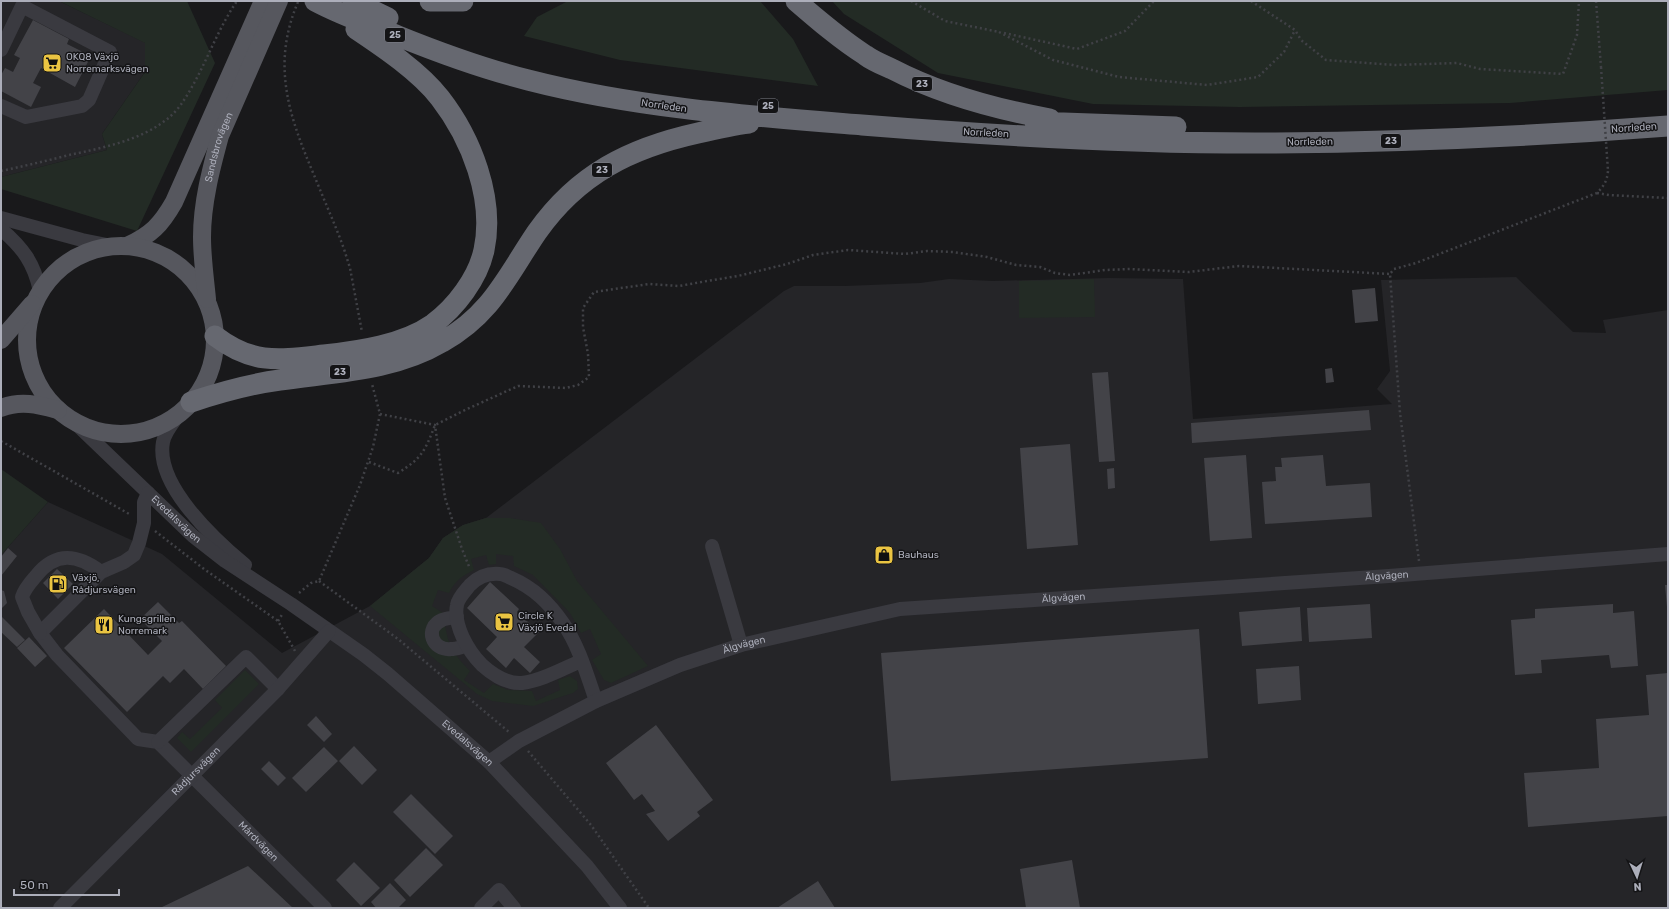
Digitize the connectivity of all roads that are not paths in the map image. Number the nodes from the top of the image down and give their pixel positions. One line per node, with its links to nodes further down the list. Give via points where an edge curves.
1 (263, 1): 16 (main road, Sandsbrovägen / 23, via 166,217 140,240)
2 (279, 1): 18 (main road, Sandsbrovägen, via 220,136 209,179 202,236)
3 (353, 1): 12 (highway, Norrleden / 25, via 429,36 516,64 649,93 860,114)
4 (430, 1): 5 (highway)
5 (463, 1)
6 (796, 1): 12 (highway, 23, via 865,56 910,79 950,95 1004,111)
7 (318, 3): 11 (highway, Norrleden / 25, via 431,49 527,80 648,104); 19 (highway, via 402,62 439,96 452,115 463,134 480,179 485,201 484,250 477,269 454,305 433,324 389,344 331,354 271,359 245,354)
8 (1, 50): 9 (street, via 22,6 110,52 89,100 82,106 26,117)
9 (1, 106)
10 (1668, 112): 12 (highway, Norrleden / 23, via 1558,120 1368,128 1188,128)
11 (788, 120): 13 (highway, Norrleden / 23, via 1113,140 1272,143 1451,139); 22 (highway, 23, via 742,124 674,138 616,160 593,175 552,212 490,304 461,330 423,352 376,367 244,386)
12 (1068, 123)
13 (1668, 126)
14 (1, 218): 16 (street, via 82,240)
15 (1, 229): 17 (street, via 25,252 37,277)
16 (120, 246): 17 (main road, 23, via 95,249 63,265 50,277); 18 (main road, 23, via 148,250 172,262 198,285)
17 (37, 297): 20 (main road, 23); 23 (main road, 23, via 29,318 28,358 38,384 47,398)
18 (208, 304): 19 (main road, 23)
19 (215, 336): 22 (main road, 23, via 210,371)
20 (1, 340)
21 (1, 408): 23 (main road, 23, via 24,403)
22 (186, 408): 23 (main road, 23, via 151,429 119,434 87,428); 28 (street, Evedalsvägen, via 163,441 164,465 171,483 190,511 221,544)
23 (65, 415): 24 (street, Evedalsvägen)
24 (148, 494): 27 (street, via 144,502 144,523 134,555); 28 (street, Evedalsvägen, via 204,545)
25 (712, 546): 32 (street)
26 (1668, 554): 32 (street, Älgvägen, via 900,609)
27 (101, 572): 31 (street); 31 (street, via 84,561 71,558 62,558 46,565 26,588 22,597)
28 (291, 604): 30 (street, Evedalsvägen)
29 (457, 617): 33 (street); 33 (street, via 437,622 433,628 432,638 435,644 445,649); 34 (street, via 457,604 474,581 487,575 502,574 537,592 564,624)
30 (329, 631): 35 (street, Rådjursvägen); 38 (street, Evedalsvägen, via 388,674)
31 (40, 633): 37 (street, via 57,655 138,739)
32 (741, 645): 36 (street, Älgvägen, via 680,665)
33 (466, 646): 34 (street, via 491,673 505,680 520,683 541,678)
34 (581, 661): 36 (street)
35 (278, 689): 37 (street, via 246,657); 39 (street, Rådjursvägen)
36 (596, 701): 38 (street, Älgvägen, via 519,741)
37 (158, 742): 39 (street, Mårdvägen)
38 (489, 762): 44 (street, Evedalsvägen, via 582,860)
39 (191, 775): 40 (street, Rådjursvägen); 41 (street, Mårdvägen)
40 (60, 908)
41 (325, 908)
42 (481, 908): 43 (street, via 499,890)
43 (514, 908)
44 (620, 908)

